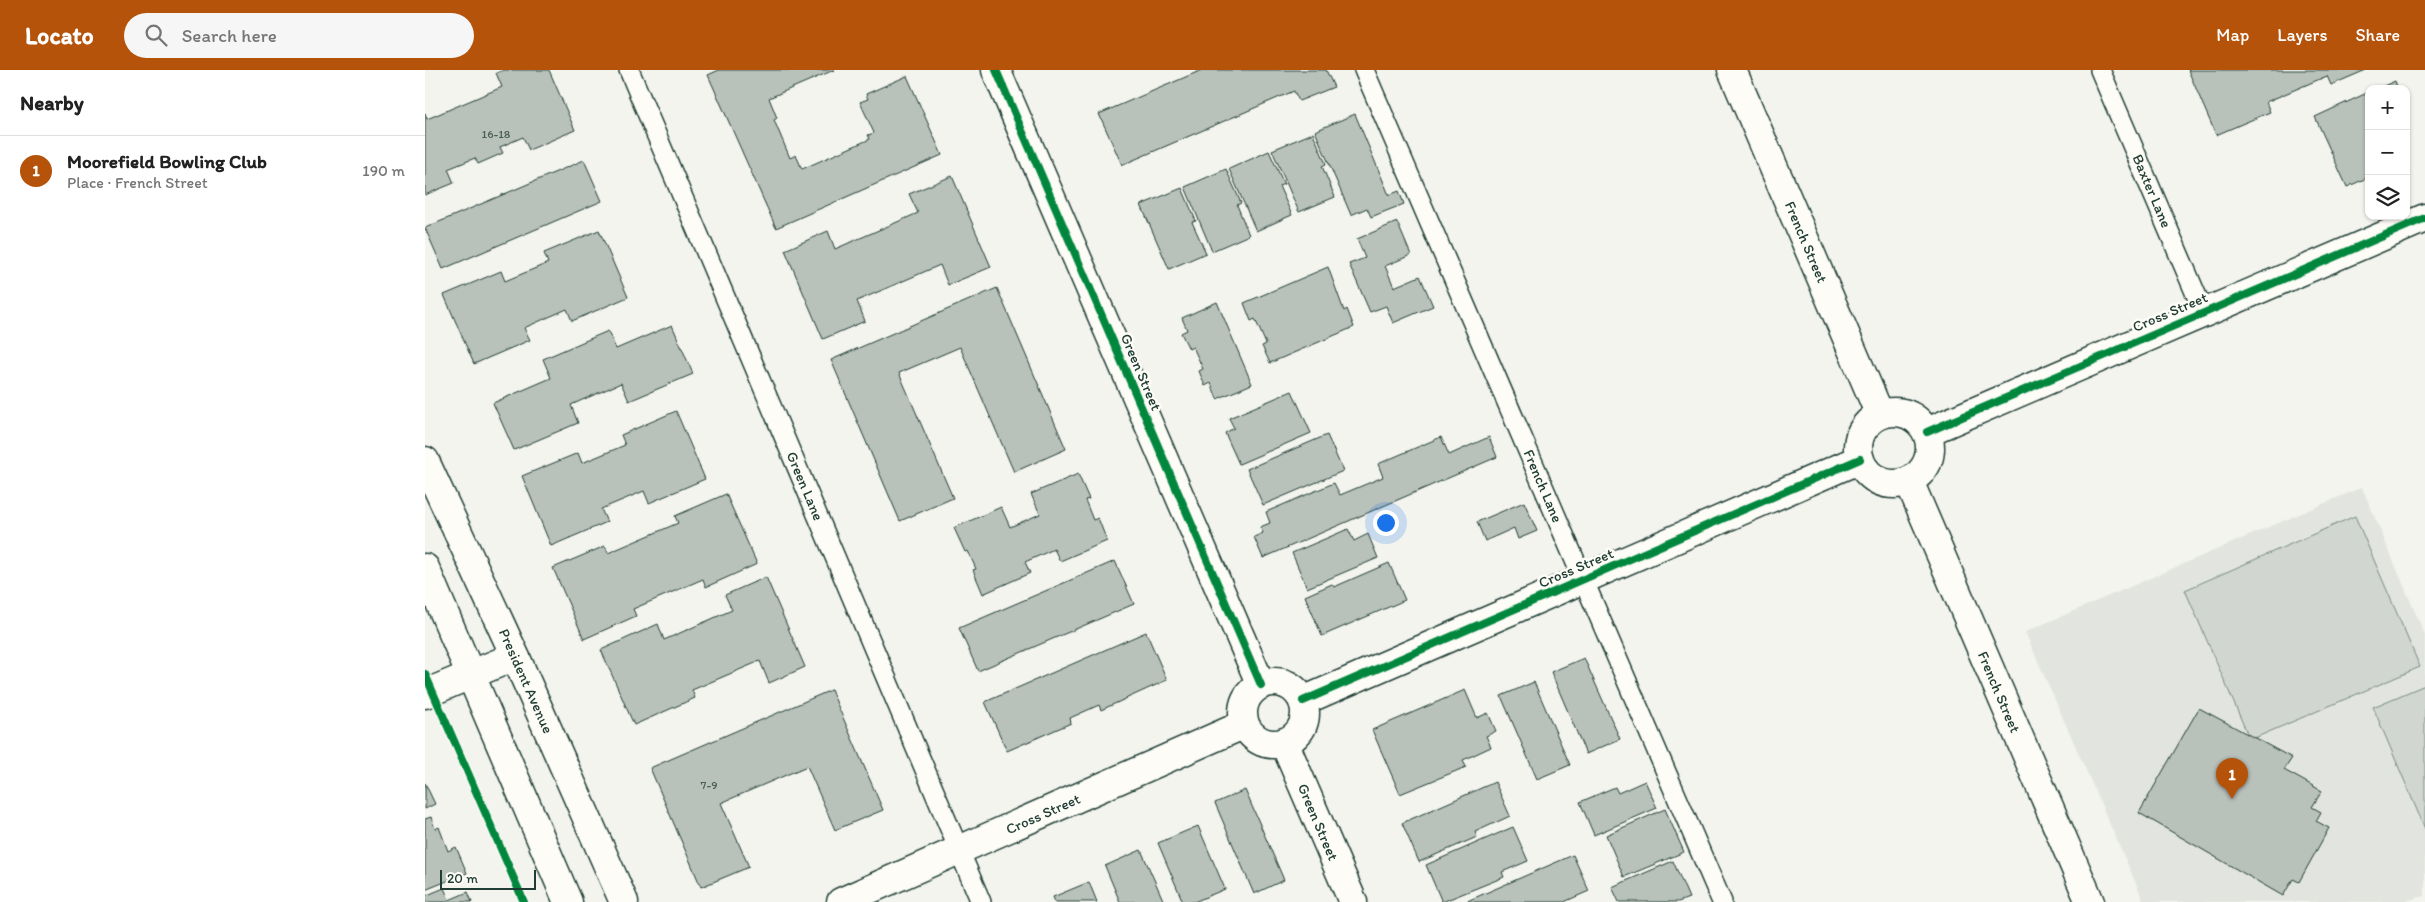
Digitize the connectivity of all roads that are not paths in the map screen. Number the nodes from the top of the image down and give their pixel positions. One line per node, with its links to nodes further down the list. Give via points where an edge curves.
1 (629, 70): 22 (lane, Green Lane)
2 (996, 70): 17 (main road, Green Street)
3 (1363, 70): 15 (lane, French Lane)
4 (1732, 70): 8 (main road, French Street)
5 (2100, 70): 7 (lane, Baxter Lane)
6 (2425, 218): 7 (main road, Cross Street)
7 (2205, 313): 9 (main road, Cross Street)
8 (1880, 414): 9 (main road, via 1908,414); 10 (main road, via 1861,431 1858,442)
9 (1927, 432): 13 (main road, via 1931,449 1928,462)
10 (1860, 460): 13 (main road, via 1866,471 1882,483); 15 (main road, Cross Street)
11 (425, 461): 24 (main road, President Avenue)
12 (425, 473): 16 (main road, President Avenue, via 475,607 501,662)
13 (1909, 482): 29 (main road, French Street)
14 (425, 568): 16 (main road)
15 (1584, 580): 19 (main road, Cross Street); 28 (lane, French Lane)
16 (471, 675): 18 (main road); 23 (main road)
17 (1261, 685): 19 (main road, via 1281,683 1290,686); 20 (main road, via 1253,690 1244,706)
18 (425, 694)
19 (1303, 701): 21 (main road, via 1304,722 1299,731)
20 (1245, 724): 21 (main road, via 1257,739 1265,743); 22 (main road, Cross Street)
21 (1284, 742): 27 (main road, Green Street)
22 (959, 851): 25 (main road, Cross Street); 26 (lane, Green Lane)
23 (568, 902)
24 (624, 902)
25 (841, 902)
26 (981, 902)
27 (1353, 902)
28 (1722, 902)
29 (2090, 902)

